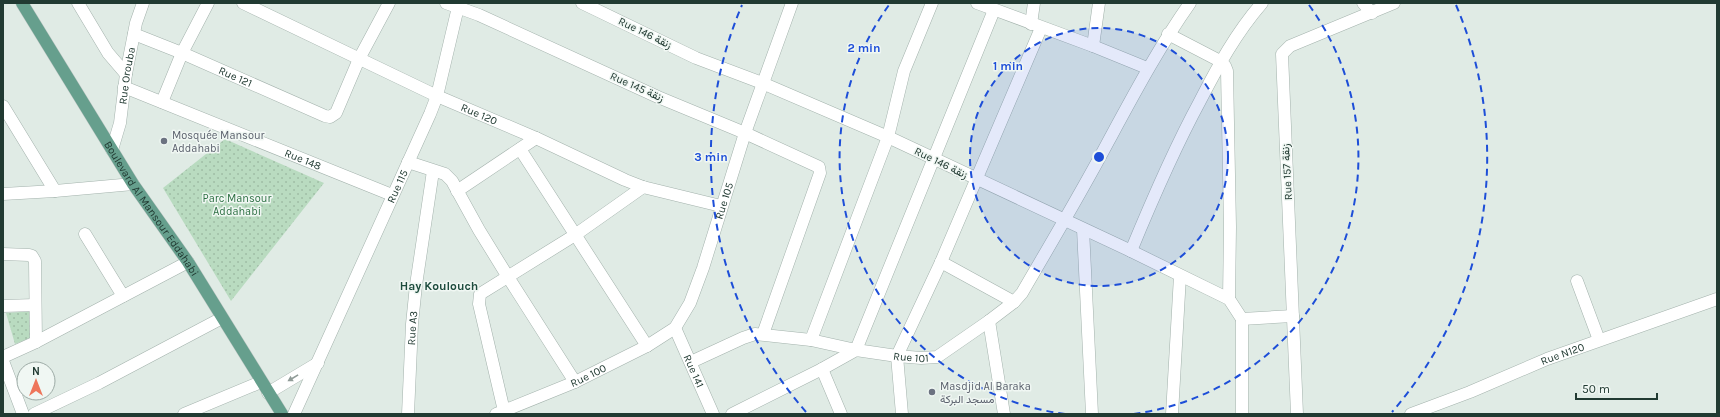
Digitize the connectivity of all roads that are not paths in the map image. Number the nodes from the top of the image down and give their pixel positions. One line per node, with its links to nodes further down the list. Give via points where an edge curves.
1 (22, 3): 38 (main road, Boulevard Al Mansour Eddahabi)
2 (78, 3): 28 (street, via 108,53)
3 (143, 3): 21 (street, Rue Orouba)
4 (208, 3): 24 (street)
5 (243, 3): 25 (street, Rue 120)
6 (389, 3): 25 (street)
7 (582, 3): 29 (street, Rue 146 زنقة, via 696,58)
8 (792, 3): 29 (street, Rue 105)
9 (932, 3): 35 (street, via 904,71)
10 (977, 3): 18 (street)
11 (1034, 3): 20 (street)
12 (1099, 3): 23 (street)
13 (1190, 3): 22 (street, Rue 101)
14 (1262, 3): 26 (street, via 1240,29)
15 (1363, 3): 19 (street)
16 (1394, 3): 19 (street, Rue 157 زنقة)
17 (454, 4): 31 (street, Rue 115); 34 (street, Rue 145 زنقة, via 658,97)
18 (994, 10): 20 (street); 39 (street)
19 (1372, 13): 67 (street, Rue 157 زنقة, via 1290,46 1282,54)
20 (1036, 26): 23 (street); 42 (street)
21 (134, 34): 24 (street, Rue 121); 28 (street, Rue Orouba)
22 (1168, 34): 26 (street); 27 (street, Rue 101)
23 (1093, 46): 27 (street)
24 (182, 53): 25 (street, Rue 121, via 325,116 336,113); 32 (street)
25 (359, 59): 31 (street, Rue 120)
26 (1220, 61): 54 (street, via 1154,195); 62 (street, via 1228,74)
27 (1147, 68): 50 (street, Rue 101)
28 (126, 74): 30 (street, Rue Orouba)
29 (762, 83): 34 (street, Rue 105); 35 (street, Rue 146 زنقة)
30 (124, 87): 32 (street, Rue 148); 38 (street, Rue Orouba, via 120,123)
31 (437, 96): 36 (street, Rue 120); 40 (street, Rue 115)
32 (162, 102): 48 (street, Rue 148)
33 (3, 106): 45 (street)
34 (745, 133): 49 (street, Rue 105); 72 (street, Rue 145 زنقة, via 820,169)
35 (888, 137): 39 (street, Rue 146 زنقة); 73 (street)
36 (536, 138): 37 (street); 44 (street, Rue 120)
37 (520, 149): 46 (street); 53 (street)
38 (112, 150): 43 (main road, Boulevard Al Mansour Eddahabi)
39 (933, 159): 42 (street, Rue 146 زنقة); 77 (street)
40 (408, 162): 41 (street); 48 (street, Rue 115)
41 (433, 171): 46 (street, via 449,177); 93 (street, Rue A3, via 416,285)
42 (976, 179): 50 (street, Rue 146 زنقة); 57 (street)
43 (133, 184): 45 (street); 56 (main road, Boulevard Al Mansour Eddahabi)
44 (643, 187): 49 (street, Rue 120); 53 (street)
45 (55, 191): 47 (street)
46 (457, 191): 59 (street)
47 (3, 194)
48 (392, 195): 82 (street, Rue 115)
49 (721, 206): 71 (street, Rue 105, via 690,303)
50 (1065, 219): 51 (street, Rue 146 زنقة); 64 (street, Rue 101, via 1022,293)
51 (1083, 229): 54 (street, Rue 146 زنقة); 99 (street)
52 (85, 234): 61 (street)
53 (575, 235): 59 (street); 76 (street)
54 (1131, 251): 58 (street, Rue 146 زنقة)
55 (3, 254): 65 (street, via 29,255 34,258)
56 (188, 262): 61 (street); 68 (main road, Boulevard Al Mansour Eddahabi)
57 (942, 262): 64 (street); 79 (street)
58 (1180, 276): 62 (street, Rue 146 زنقة); 100 (street)
59 (508, 277): 85 (street); 87 (street, via 481,292 479,300)
60 (1577, 281): 74 (street)
61 (123, 296): 75 (street)
62 (1229, 299): 69 (street)
63 (1717, 299): 74 (street, Rue N120)
64 (1014, 302): 70 (street, Rue 101)
65 (35, 305): 66 (street); 75 (street)
66 (3, 306)
67 (1293, 316): 69 (street); 102 (street, Rue 157 زنقة)
68 (222, 318): 84 (main road, Boulevard Al Mansour Eddahabi); 89 (street)
69 (1242, 319): 101 (street)
70 (989, 322): 79 (street, Rue 101, via 937,357); 98 (street)
71 (675, 328): 76 (street, Rue 100); 81 (street, Rue 141)
72 (763, 334): 73 (street, Rue 101); 81 (street, Rue 101, via 743,338)
73 (811, 340): 77 (street, Rue 101)
74 (1599, 340): 103 (street, Rue N120)
75 (36, 342): 78 (street)
76 (647, 346): 85 (street, Rue 100)
77 (856, 350): 79 (street, Rue 101); 83 (street)
78 (3, 356)
79 (897, 356): 97 (street)
80 (3, 361): 88 (street)
81 (691, 362): 94 (street, Rue 141)
82 (318, 363): 86 (street, one-way to 86); 92 (street, Rue 115)
83 (822, 369): 95 (street); 96 (street)
84 (261, 382): 86 (main road, Boulevard Al Mansour Eddahabi); 90 (street)
85 (575, 382): 87 (street, Rue 100)
86 (268, 393): 91 (main road, Boulevard Al Mansour Eddahabi)
87 (500, 412)
88 (23, 414)
89 (34, 414)
90 (184, 414)
91 (282, 414)
92 (294, 414)
93 (408, 414)
94 (713, 414)
95 (732, 414)
96 (842, 414)
97 (902, 414)
98 (1004, 414)
99 (1092, 414)
100 (1172, 414)
101 (1242, 414)
102 (1297, 414)
103 (1411, 414)

